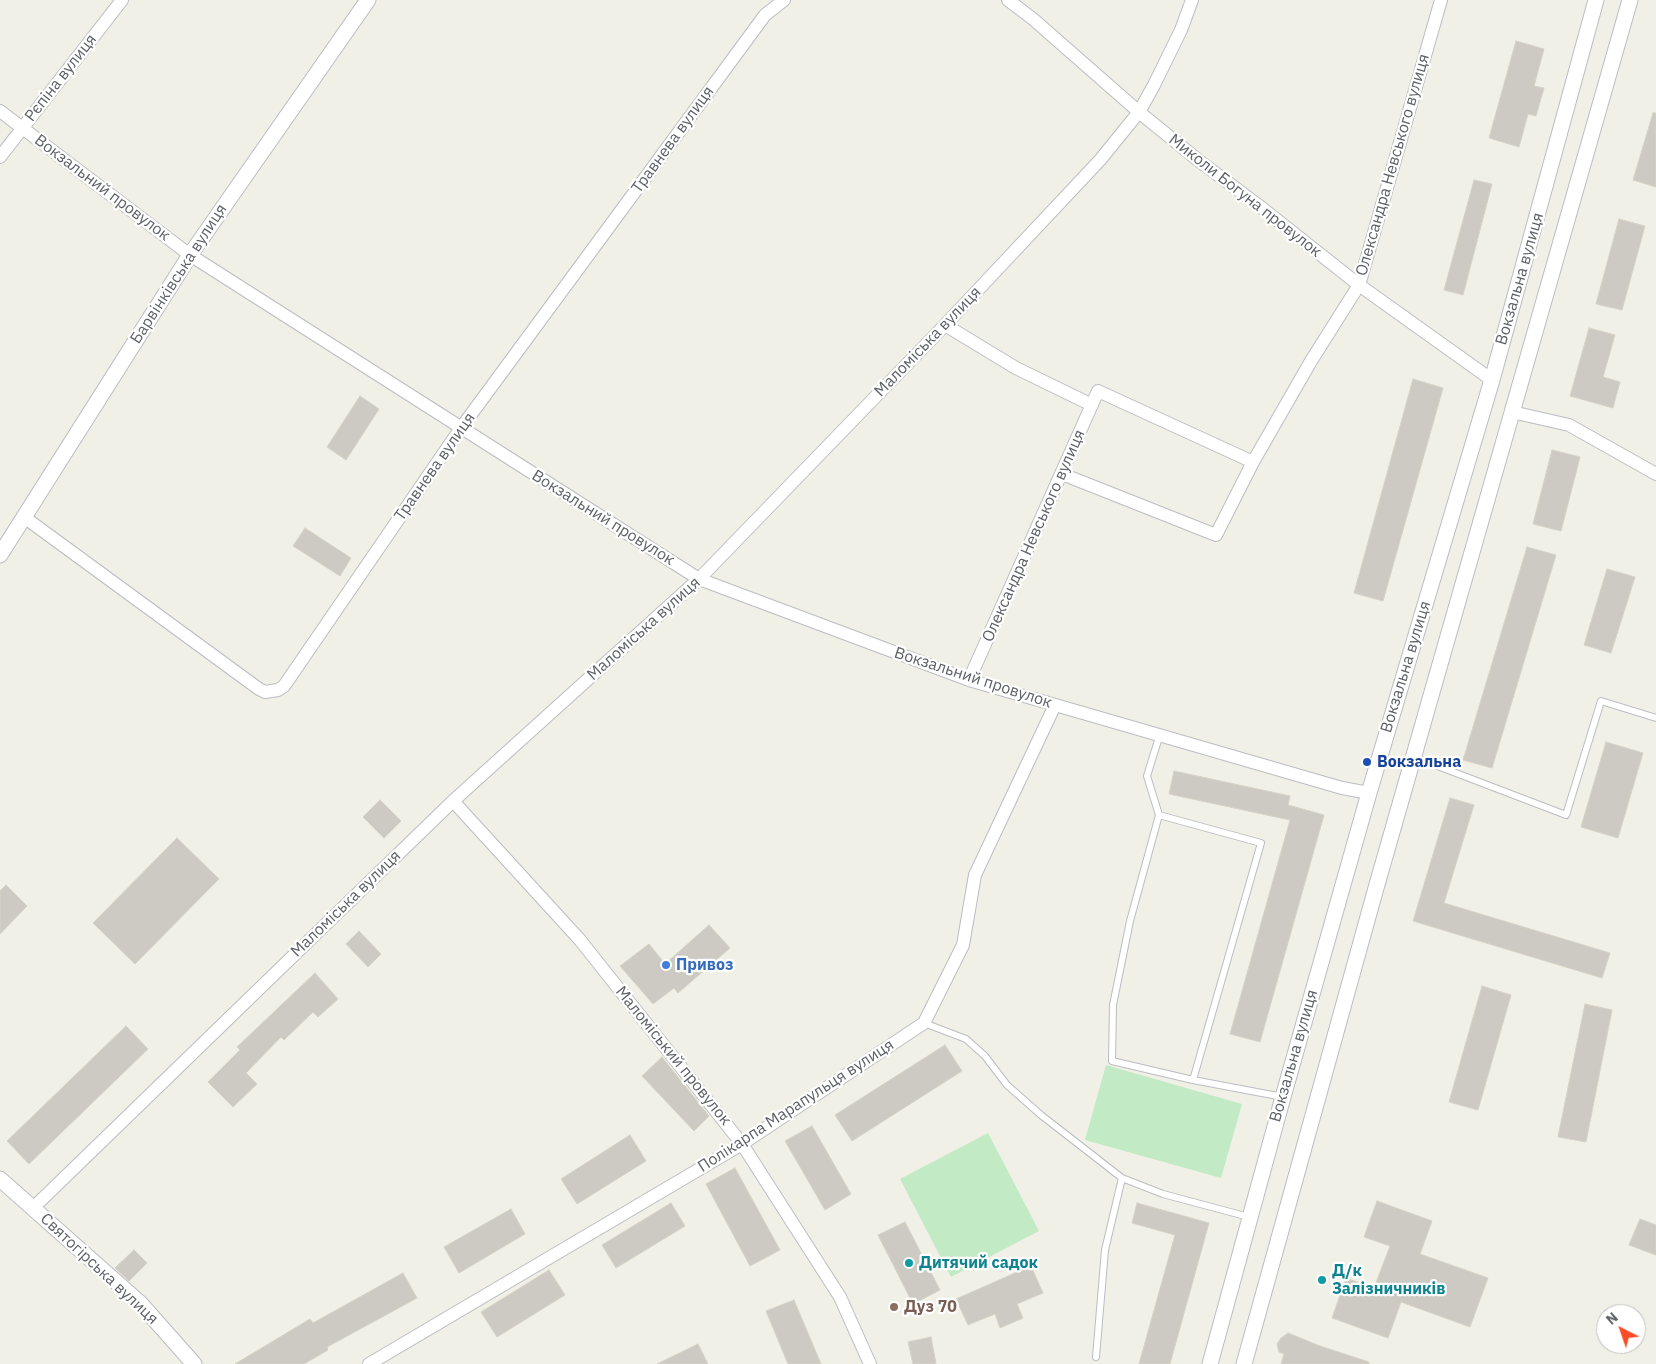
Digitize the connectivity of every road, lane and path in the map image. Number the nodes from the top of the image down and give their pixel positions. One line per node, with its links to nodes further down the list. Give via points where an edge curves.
1 (122, 0): 11 (street, Рєпіна вулиця)
2 (368, 0): 13 (street, Барвінківська вулиця)
3 (784, 0): 19 (street, Травнева вулиця, via 765,15)
4 (1008, 0): 10 (street, Миколи Богуна провулок)
5 (1192, 0): 10 (street, Маломіська вулиця, via 1181,30)
6 (1442, 0): 14 (street, Олександра Невського вулиця)
7 (1596, 0): 16 (street, Вокзальна вулиця)
8 (1630, 0): 18 (street, Вокзальна вулиця)
9 (0, 111): 11 (street, Вокзальний провулок)
10 (1139, 112): 14 (street, Миколи Богуна провулок); 15 (street, Маломіська вулиця)
11 (22, 127): 12 (street, Рєпіна вулиця); 13 (street, Вокзальний провулок)
12 (0, 157)
13 (190, 255): 19 (street, Вокзальний провулок); 23 (street, Барвінківська вулиця)
14 (1359, 285): 16 (street, Миколи Богуна провулок); 20 (street, Олександра Невського вулиця)
15 (945, 325): 17 (street, via 1016,368); 25 (street, Маломіська вулиця)
16 (1492, 380): 31 (street, Вокзальна вулиця)
17 (1092, 405): 20 (street, Олександра Невського вулиця, via 1098,392); 21 (street, Олександра Невського вулиця)
18 (1512, 412): 22 (street, via 1568,425); 30 (street, Вокзальна вулиця)
19 (461, 428): 23 (street, Травнева вулиця, via 284,686 272,692 265,692 254,685); 25 (street, Вокзальний провулок)
20 (1253, 462): 21 (street, Олександра Невського вулиця, via 1216,535)
21 (1062, 474): 26 (street, Олександра Невського вулиця)
22 (1656, 474)
23 (24, 517): 24 (street, Барвінківська вулиця)
24 (0, 555)
25 (699, 580): 26 (street, Вокзальний провулок); 32 (street, Маломіська вулиця)
26 (969, 680): 27 (street, Вокзальний провулок)
27 (1055, 705): 29 (street, Вокзальний провулок); 34 (street, via 975,875 962,945)
28 (1656, 718): 30 (lane, via 1601,701 1566,815)
29 (1160, 734): 31 (street, Вокзальний провулок, via 1342,788); 33 (lane, via 1146,776)
30 (1414, 757): 47 (street, Вокзальна вулиця)
31 (1369, 793): 36 (street, Вокзальна вулиця)
32 (453, 801): 37 (street, Маломіський провулок, via 580,940); 40 (street, Маломіська вулиця)
33 (1159, 815): 35 (lane, via 1130,921 1113,1005 1112,1061); 35 (lane, via 1261,843)
34 (924, 1023): 37 (street, Полікарпа Марапульця вулиця); 38 (lane, via 966,1039 985,1056 1007,1085)
35 (1193, 1080): 36 (lane)
36 (1283, 1097): 41 (street, Вокзальна вулиця)
37 (742, 1144): 44 (street, Полікарпа Марапульця вулиця); 45 (street, Маломіський провулок, via 840,1297)
38 (1122, 1178): 41 (lane, via 1163,1194); 42 (lane, via 1105,1250)
39 (0, 1179): 40 (street, Святогірська вулиця)
40 (33, 1208): 43 (street, Святогірська вулиця, via 140,1303)
41 (1249, 1217): 46 (street, Вокзальна вулиця)
42 (1096, 1358)
43 (194, 1364)
44 (369, 1364)
45 (870, 1364)
46 (1210, 1364)
47 (1244, 1364)

